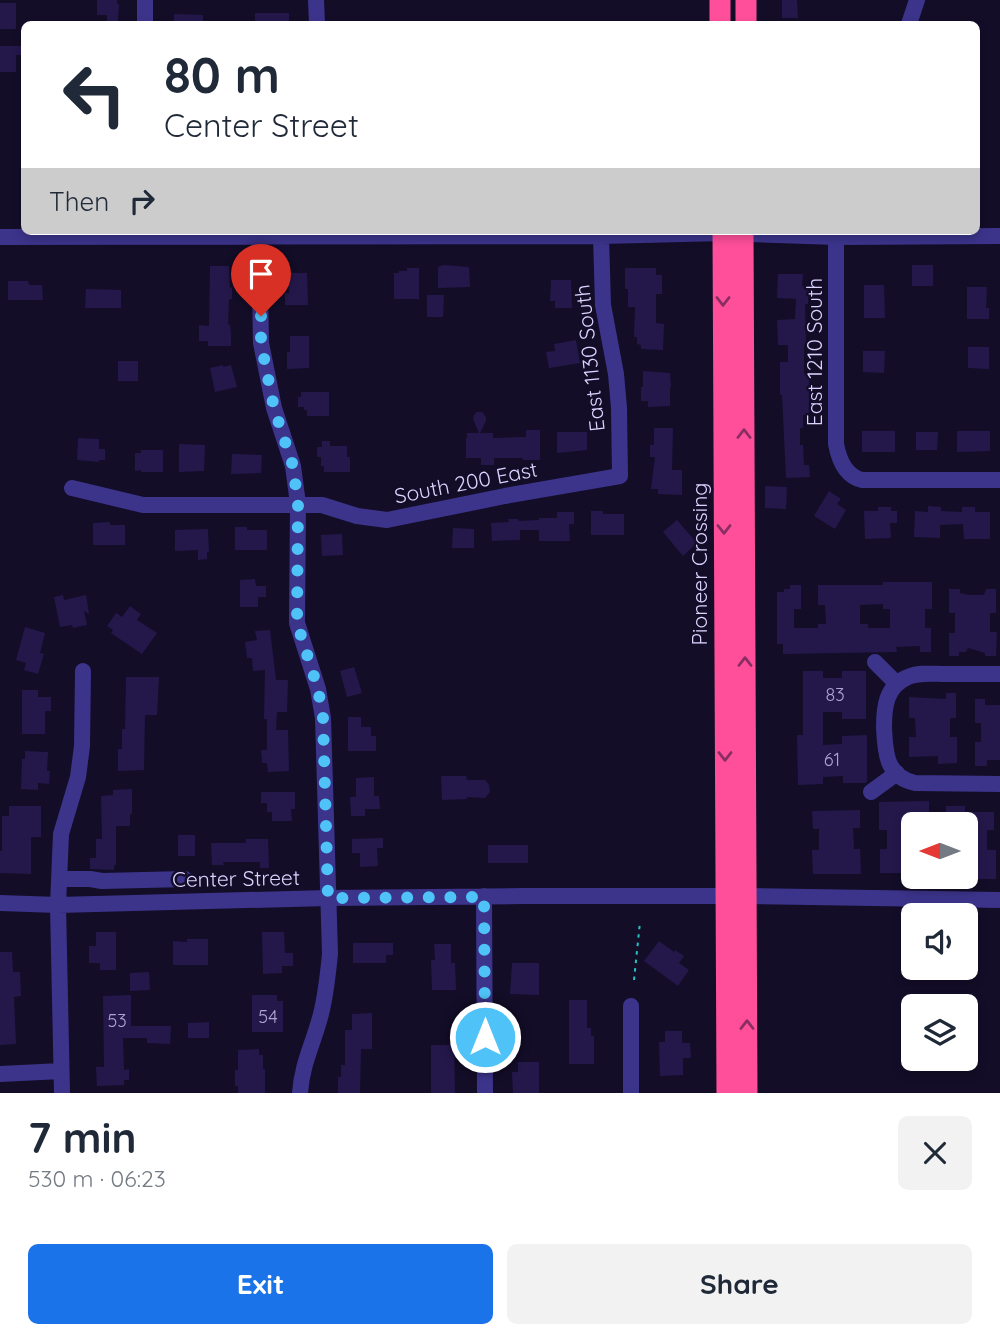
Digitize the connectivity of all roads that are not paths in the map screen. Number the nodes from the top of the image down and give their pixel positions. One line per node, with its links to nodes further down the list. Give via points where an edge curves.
1 (145, 0): 6 (street)
2 (316, 0): 7 (street)
3 (720, 0): 8 (highway)
4 (746, 0): 9 (highway)
5 (917, 0): 10 (street)
6 (145, 21)
7 (317, 21)
8 (720, 21)
9 (746, 21)
10 (910, 21)
11 (96, 235): 21 (street)
12 (202, 235): 18 (street)
13 (634, 235): 19 (street)
14 (733, 235): 36 (highway, Pioneer Crossing)
15 (795, 235): 22 (street)
16 (849, 235): 22 (street)
17 (928, 235): 20 (street)
18 (259, 236): 19 (street); 26 (street, via 261,343 274,408 293,466)
19 (601, 236): 23 (street, East 1130 South, via 603,305 619,408)
20 (1000, 236)
21 (0, 237)
22 (836, 237): 24 (street, East 1210 South, via 836,444 843,467 862,480)
23 (620, 476): 26 (street, South 200 East, via 387,520)
24 (1000, 480)
25 (72, 488): 26 (street, South 200 East, via 143,505)
26 (298, 504): 38 (street, via 297,623 323,718)
27 (875, 662): 30 (street)
28 (83, 671): 34 (street, via 82,746 61,834)
29 (1000, 674): 30 (street, via 915,675)
30 (897, 684): 31 (street, via 884,708 886,758)
31 (894, 771): 32 (street, via 915,783); 33 (street)
32 (1000, 784)
33 (871, 792)
34 (61, 879): 35 (street); 41 (street)
35 (185, 879)
36 (736, 896): 37 (street, Center Street); 39 (street, Center Street); 42 (highway, Pioneer Crossing)
37 (484, 897): 38 (street, Center Street); 48 (street)
38 (328, 898): 41 (street, Center Street); 47 (street, via 327,985)
39 (1000, 900)
40 (0, 903): 41 (street, Center Street)
41 (58, 905): 44 (street)
42 (736, 928): 50 (highway); 51 (highway, one-way to 42)
43 (631, 1006): 49 (street)
44 (61, 1071): 45 (street); 46 (street)
45 (0, 1074)
46 (62, 1093)
47 (300, 1093)
48 (485, 1093)
49 (631, 1093)
50 (727, 1093)
51 (747, 1093)

